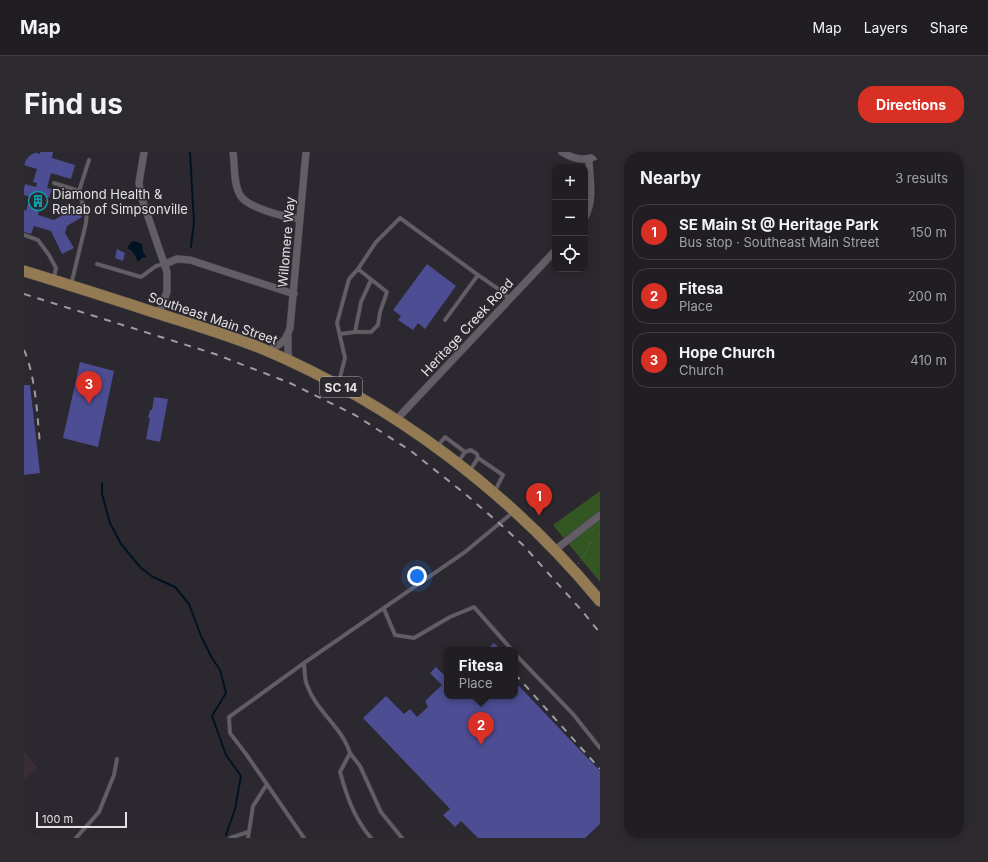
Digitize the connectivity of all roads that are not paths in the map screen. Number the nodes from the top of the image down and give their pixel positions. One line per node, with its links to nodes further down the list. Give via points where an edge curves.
1 (144, 152): 15 (street, via 139,183 141,196)
2 (234, 152): 11 (street, via 236,183 244,202 281,216)
3 (306, 152): 11 (street, Willomere Way)
4 (562, 152): 6 (street, via 571,158)
5 (600, 154): 6 (street)
6 (589, 159): 10 (street, via 591,191)
7 (89, 160): 9 (lane)
8 (54, 183): 9 (lane)
9 (80, 191): 21 (lane, via 87,210)
10 (588, 209)
11 (300, 219): 22 (street, Willomere Way)
12 (24, 235): 19 (lane, via 38,240 49,255 56,268)
13 (552, 254): 23 (street, Heritage Creek Road)
14 (97, 264): 15 (lane, via 141,277 156,266)
15 (165, 264): 22 (street, via 177,260 190,260); 24 (street, via 167,292)
16 (358, 269): 18 (lane, via 376,242 400,218); 20 (lane); 28 (lane, via 349,279 341,307 337,323)
17 (24, 271): 19 (main road, Southeast Main Street / SC 14)
18 (478, 275): 23 (lane); 25 (lane)
19 (54, 280): 21 (main road, Southeast Main Street / SC 14)
20 (371, 280): 26 (lane, via 361,302); 26 (lane, via 387,292 378,325 371,332)
21 (71, 286): 24 (main road, Southeast Main Street / SC 14)
22 (294, 294): 27 (street, Willomere Way)
23 (510, 299): 32 (street, Heritage Creek Road)
24 (159, 313): 29 (main road, Southeast Main Street / SC 14)
25 (445, 320)
26 (354, 332): 28 (lane)
27 (288, 334): 29 (street, via 285,341); 30 (street, Willomere Way)
28 (340, 334): 31 (lane, via 345,358)
29 (266, 351): 30 (main road, Southeast Main Street / SC 14)
30 (289, 361): 31 (main road, Southeast Main Street / SC 14)
31 (338, 386): 32 (main road, Southeast Main Street / SC 14)
32 (396, 420): 33 (main road, Southeast Main Street / SC 14)
33 (437, 448): 34 (lane, via 446,437); 36 (main road, Southeast Main Street / SC 14)
34 (465, 452): 35 (lane, via 471,450); 36 (lane)
35 (478, 458): 37 (lane); 38 (lane, via 503,475)
36 (457, 463): 37 (main road, Southeast Main Street / SC 14)
37 (469, 472): 38 (main road, Southeast Main Street / SC 14)
38 (494, 492): 39 (main road, Southeast Main Street / SC 14)
39 (515, 511): 41 (main road, Southeast Main Street / SC 14); 43 (lane, via 465,552)
40 (600, 515): 41 (street)
41 (555, 550): 42 (main road, Southeast Main Street / SC 14)
42 (600, 601)
43 (384, 609): 44 (lane, via 395,635 414,638 450,617 474,607); 46 (lane)
44 (509, 647)
45 (518, 657): 47 (lane, via 573,714)
46 (304, 663): 48 (lane, via 306,683 314,700 347,742); 50 (lane, via 229,717 230,733)
47 (600, 748)
48 (350, 753): 56 (lane, via 340,772 347,798 361,826); 57 (lane, via 360,766 381,812)
49 (117, 759): 52 (lane, via 114,775 99,812)
50 (267, 784): 51 (lane, via 253,806); 55 (lane)
51 (248, 832): 53 (lane); 54 (lane)
52 (76, 838)
53 (230, 838)
54 (248, 838)
55 (304, 838)
56 (371, 838)
57 (402, 838)

